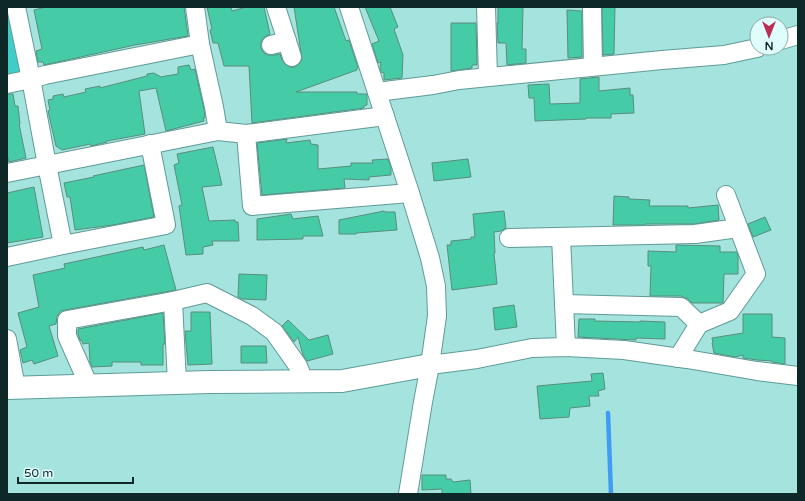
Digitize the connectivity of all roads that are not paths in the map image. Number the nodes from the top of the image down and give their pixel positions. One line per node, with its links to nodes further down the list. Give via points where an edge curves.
1 (16, 7): 12 (street)
2 (195, 7): 7 (street)
3 (276, 7): 8 (street)
4 (349, 7): 14 (street)
5 (486, 7): 11 (street)
6 (592, 7): 10 (street)
7 (200, 44): 12 (street); 16 (street)
8 (283, 48)
9 (749, 50): 10 (street, via 724,55)
10 (593, 66): 11 (street)
11 (488, 77): 14 (street)
12 (31, 80): 13 (street); 19 (street)
13 (7, 84)
14 (377, 92): 15 (street)
15 (386, 116): 17 (street); 21 (street)
16 (218, 131): 17 (street); 18 (street)
17 (246, 134): 21 (street, via 252,206)
18 (150, 144): 19 (street); 26 (street, via 166,225)
19 (47, 165): 20 (street); 26 (street)
20 (7, 173)
21 (410, 192): 34 (street, via 436,286 436,316)
22 (726, 195): 23 (street)
23 (738, 228): 24 (street, via 695,234); 30 (street, via 756,274 730,311)
24 (561, 237): 25 (street); 29 (street)
25 (509, 238)
26 (63, 245): 27 (street)
27 (7, 257)
28 (173, 301): 36 (street, via 207,293 252,316 274,332 298,366); 37 (street); 38 (street, via 67,320 67,336)
29 (564, 304): 30 (street, via 681,307); 32 (street)
30 (699, 324): 33 (street)
31 (7, 339): 39 (street)
32 (566, 347): 33 (street, via 624,350); 34 (street, via 532,348)
33 (678, 358): 35 (street)
34 (430, 365): 36 (street, via 342,381); 40 (street)
35 (798, 376)
36 (304, 382): 37 (street)
37 (177, 383): 38 (street)
38 (89, 386): 39 (street)
39 (12, 388)
40 (408, 494)

